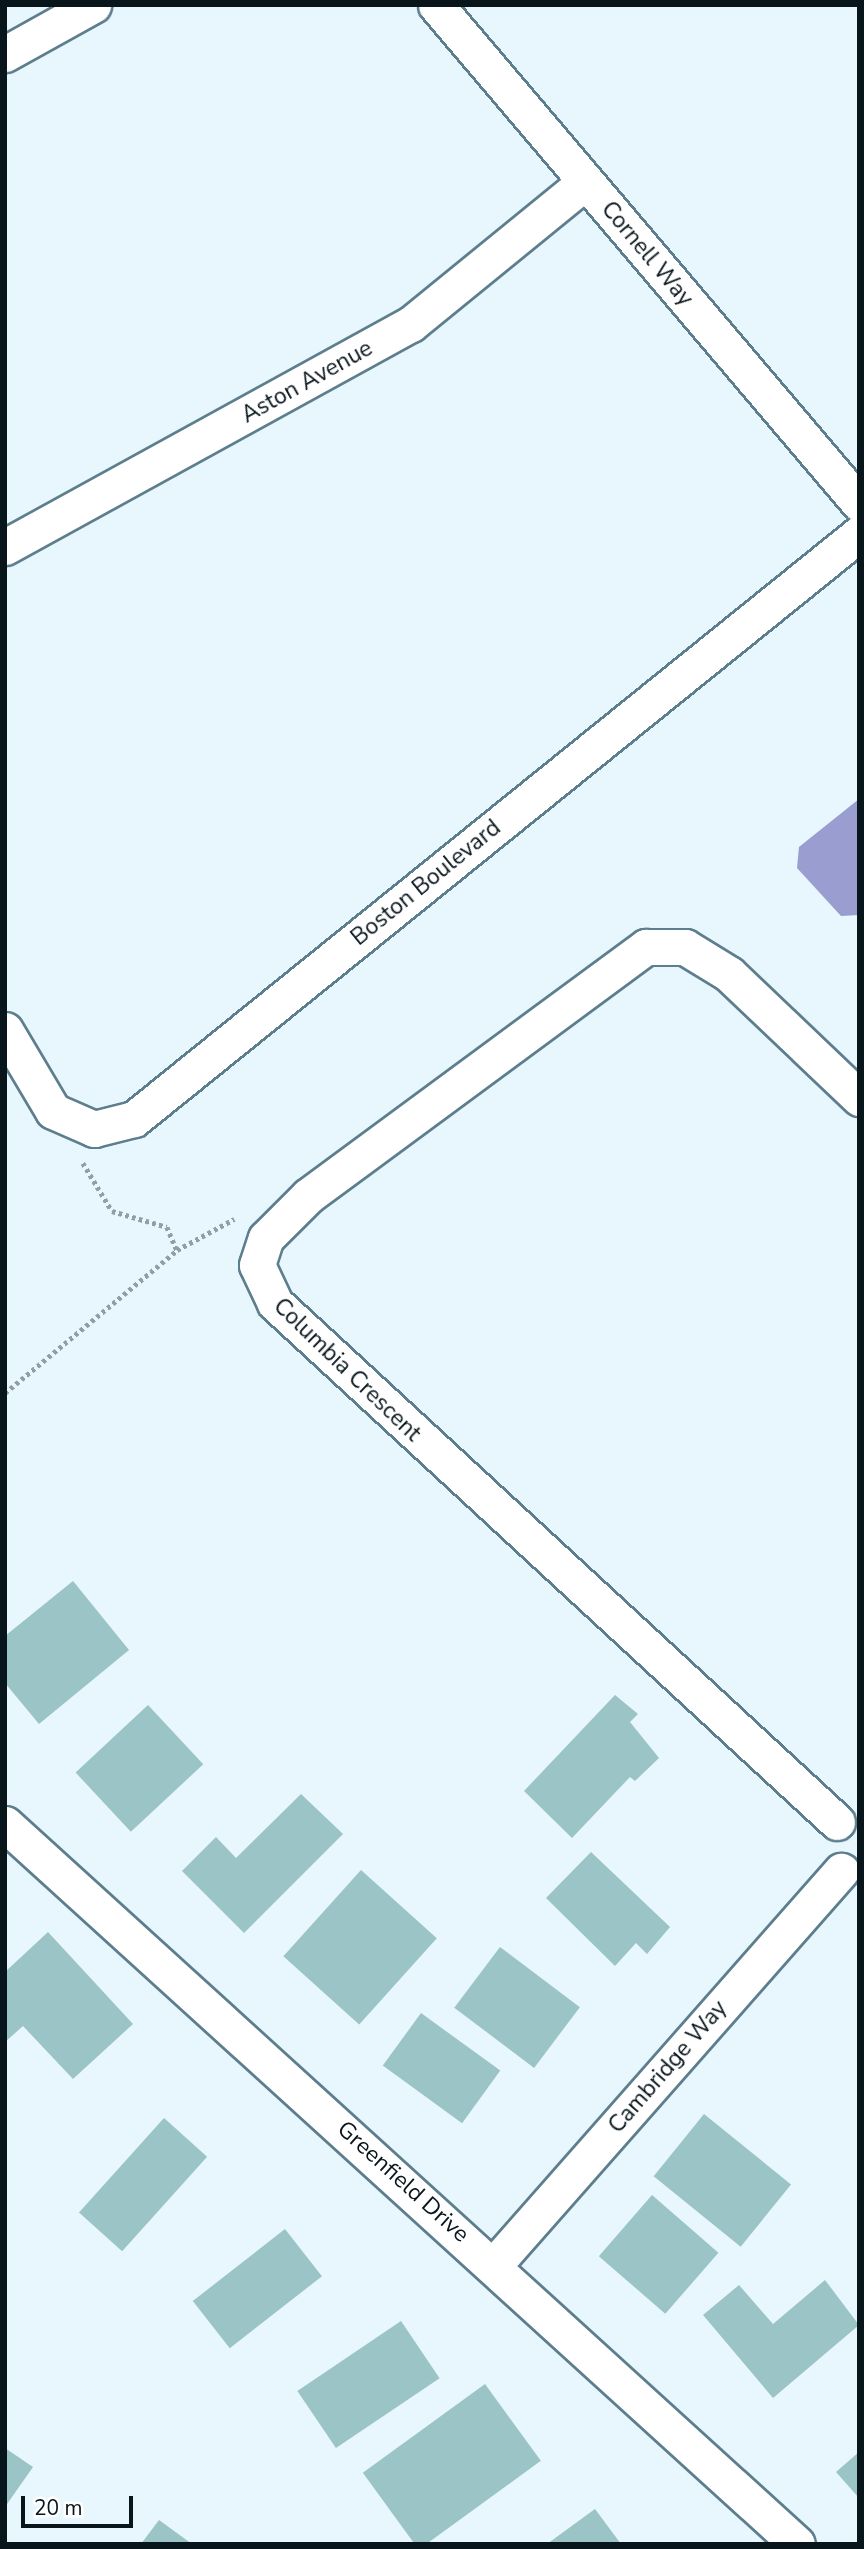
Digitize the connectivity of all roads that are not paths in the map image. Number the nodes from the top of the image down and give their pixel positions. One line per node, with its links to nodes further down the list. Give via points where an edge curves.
1 (93, 5): 3 (street)
2 (436, 5): 4 (street, Cornell Way)
3 (5, 54)
4 (585, 182): 5 (street, Cornell Way); 7 (street, Aston Avenue, via 411,324)
5 (859, 503)
6 (859, 534): 8 (street, Boston Boulevard, via 134,1119 94,1129 53,1111)
7 (5, 547)
8 (5, 1030)
9 (859, 1098): 10 (street, Columbia Crescent, via 729,974 685,947 646,947 308,1196 266,1238 257,1265 268,1294 322,1349)
10 (848, 1817): 12 (street, via 830,1853)
11 (12, 1845): 13 (street, Greenfield Drive)
12 (850, 1875): 13 (street, Cambridge Way)
13 (495, 2264): 14 (street, Greenfield Drive)
14 (797, 2544)

